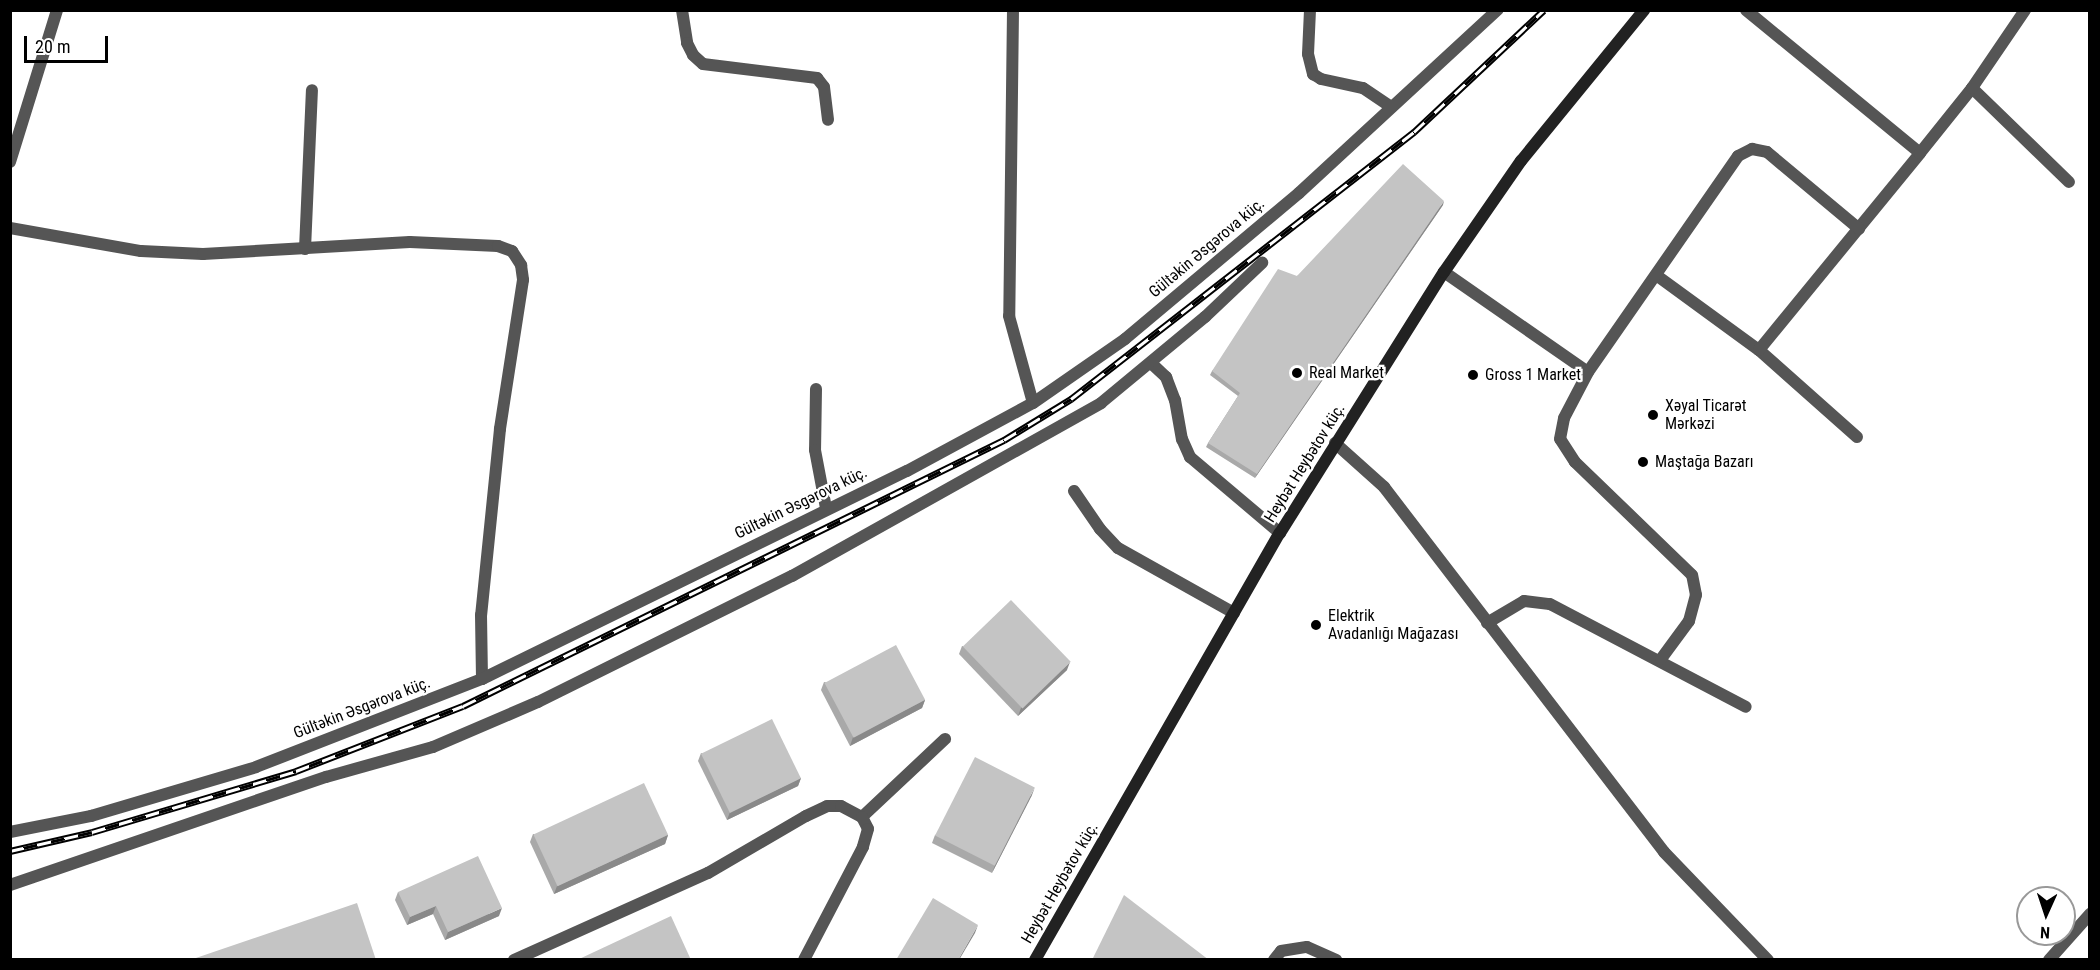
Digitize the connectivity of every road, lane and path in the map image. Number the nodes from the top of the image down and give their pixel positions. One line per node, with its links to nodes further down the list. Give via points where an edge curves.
1 (57, 10): 14 (street)
2 (682, 10): 12 (street, via 687,43 693,56 703,64 817,78 824,87)
3 (1013, 10): 26 (street, via 1009,316)
4 (1310, 10): 11 (street, via 1308,54 1313,74 1321,80 1363,88)
5 (1497, 10): 11 (street, Gültəkin Əsgərova küç.)
6 (1644, 10): 20 (main road, Heybət Heybətov küç., via 1521,161)
7 (1746, 10): 13 (street)
8 (2025, 10): 9 (street)
9 (1972, 88): 13 (street); 15 (street)
10 (312, 90): 18 (street)
11 (1391, 107): 26 (street, Gültəkin Əsgərova küç., via 1299,194 1125,339)
12 (828, 120)
13 (1920, 153): 17 (street)
14 (10, 162)
15 (2069, 182)
16 (10, 228): 18 (street, via 141,251 203,254)
17 (1859, 229): 21 (street, via 1767,152 1752,148 1738,156); 22 (street)
18 (305, 249): 35 (street, via 410,242 498,246 512,251 521,264 523,280 500,429 481,615)
19 (1262, 263): 23 (street)
20 (1444, 272): 24 (street); 28 (main road, Heybət Heybətov küç.)
21 (1656, 275): 22 (street); 24 (street)
22 (1759, 350): 27 (street)
23 (1151, 363): 31 (street, via 1166,377 1176,400 1182,439 1190,458); 40 (street, via 1101,402 802,570 538,702 433,747 326,777)
24 (1588, 372): 34 (street, via 1564,418 1560,439 1575,462 1692,575 1696,595 1689,621)
25 (816, 390): 30 (street, via 816,468)
26 (1033, 403): 30 (street, Gültəkin Əsgərova küç., via 907,471)
27 (1857, 436)
28 (1335, 444): 31 (main road, Heybət Heybətov küç.); 33 (street, via 1384,487)
29 (1074, 491): 32 (street, via 1118,548)
30 (826, 508): 35 (street, Gültəkin Əsgərova küç.)
31 (1280, 533): 32 (main road, Heybət Heybətov küç.)
32 (1234, 613): 44 (main road, Heybət Heybətov küç.)
33 (1486, 623): 34 (street, via 1524,601 1550,604); 47 (street, via 1664,852)
34 (1661, 659): 36 (street)
35 (482, 679): 39 (street, Gültəkin Əsgərova küç., via 256,767 91,816)
36 (1746, 707)
37 (945, 739): 38 (street)
38 (862, 817): 42 (street, via 841,806 827,806 708,873); 43 (street, via 868,829 863,847)
39 (10, 832)
40 (10, 885)
41 (2090, 914): 48 (street)
42 (514, 960)
43 (804, 960)
44 (1035, 960)
45 (1274, 960): 46 (street, via 1281,951 1308,947)
46 (1336, 960)
47 (1767, 960)
48 (2049, 960)

